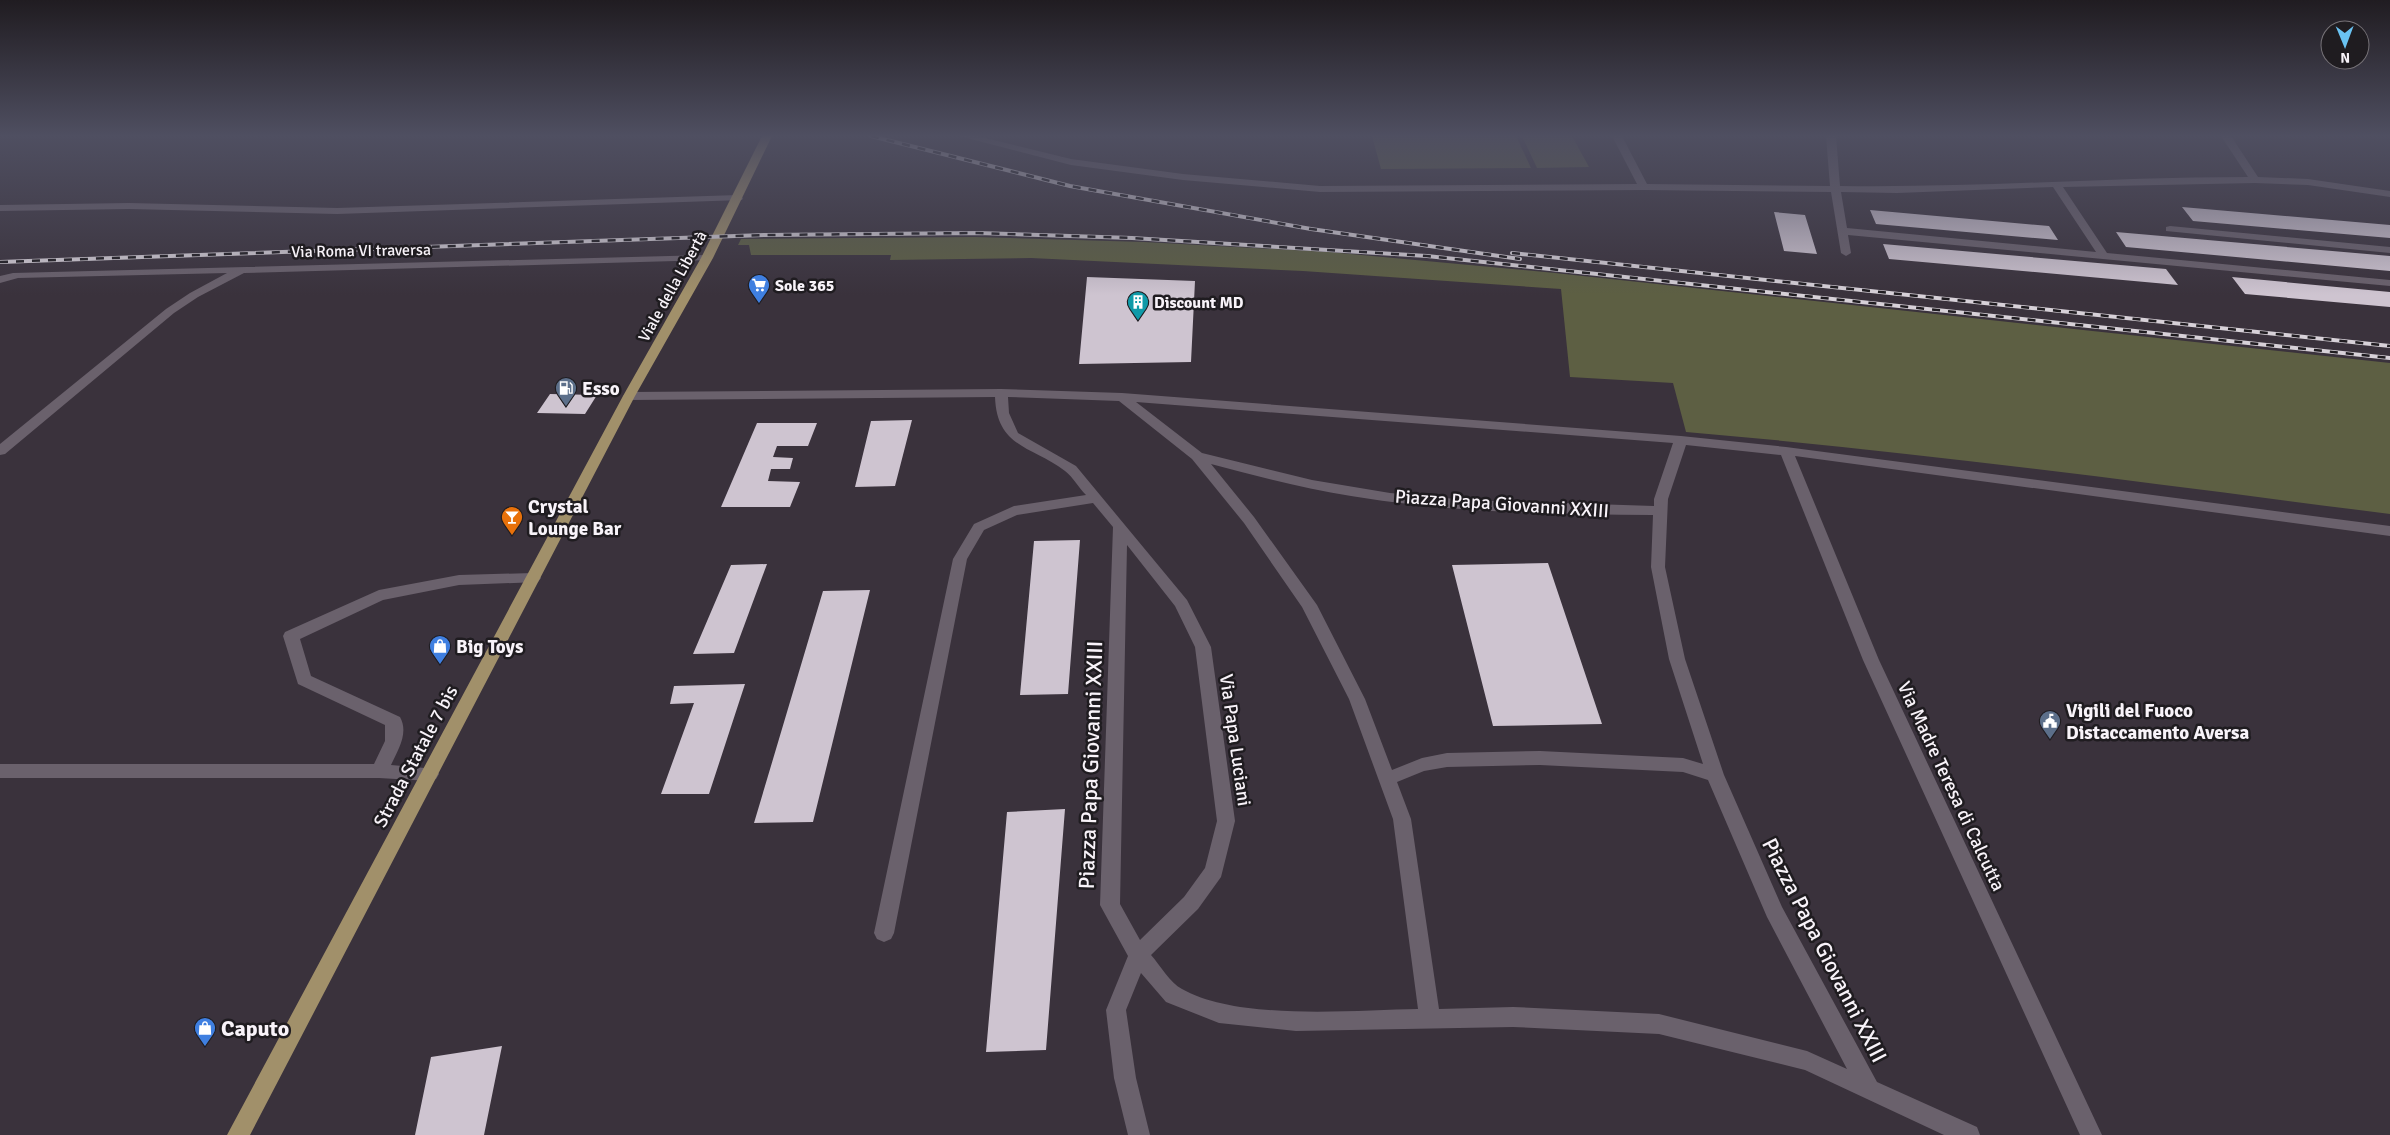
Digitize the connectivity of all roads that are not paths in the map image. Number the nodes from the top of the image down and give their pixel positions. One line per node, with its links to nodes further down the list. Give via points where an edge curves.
1 (1835, 188): 13 (street)
2 (742, 189): 10 (main road, Viale della Libertà)
3 (1322, 189): 4 (street)
4 (1456, 189)
5 (1865, 189): 6 (street)
6 (1924, 189)
7 (2059, 189): 16 (street)
8 (2356, 189): 9 (street)
9 (2390, 194)
10 (738, 198): 11 (street, via 337,211 130,206); 17 (main road, Viale della Libertà)
11 (0, 208)
12 (2170, 229): 14 (street)
13 (1841, 231): 15 (street); 16 (street)
14 (2390, 250)
15 (1846, 253)
16 (2104, 256): 20 (street)
17 (707, 258): 18 (street, Via Roma VI traversa); 22 (main road, Viale della Libertà)
18 (243, 269): 19 (street, Via Roma VI traversa, via 16,275); 25 (street, via 170,311)
19 (0, 280)
20 (2390, 283)
21 (1001, 393): 22 (street); 23 (street); 28 (street, Via Papa Luciani, via 1002,414 1013,435 1071,469)
22 (629, 396): 32 (main road, Strada Statale 7 bis)
23 (1122, 397): 24 (street); 27 (street, Piazza Papa Giovanni XXIII)
24 (1681, 440): 26 (street); 29 (street, Piazza Papa Giovanni XXIII, via 1661,499)
25 (0, 451)
26 (1786, 451): 31 (street); 45 (street, Via Madre Teresa di Calcutta, via 1870,660)
27 (1197, 456): 29 (street, Piazza Papa Giovanni XXIII, via 1262,474 1351,492 1452,504 1552,510); 37 (street, Piazza Papa Giovanni XXIII, via 1249,520 1309,605 1357,699)
28 (1096, 498): 30 (street, Via Papa Luciani); 38 (street, via 1014,511 980,527 960,558)
29 (1661, 511): 36 (street, Piazza Papa Giovanni XXIII, via 1658,567 1667,613 1677,659)
30 (1120, 526): 39 (street, Piazza Papa Giovanni XXIII, via 1110,905); 39 (street, Via Papa Luciani, via 1182,604 1203,647 1226,821 1214,871 1191,904)
31 (2390, 531)
32 (533, 578): 34 (street, via 459,580 380,595 291,636 304,680 394,722 394,741); 35 (main road, Strada Statale 7 bis)
33 (0, 771): 34 (street)
34 (379, 771): 35 (street)
35 (430, 774): 42 (main road, Strada Statale 7 bis)
36 (1715, 775): 37 (street, via 1683,764 1516,758 1447,760 1422,765); 41 (street, Piazza Papa Giovanni XXIII, via 1774,911)
37 (1387, 779): 40 (street, Piazza Papa Giovanni XXIII, via 1402,818)
38 (884, 933)
39 (1138, 955): 40 (street, Piazza Papa Giovanni XXIII, via 1173,995 1219,1013 1296,1021); 43 (street, Via Papa Luciani, via 1116,1010 1125,1078)
40 (1430, 1019): 41 (street, Piazza Papa Giovanni XXIII, via 1512,1017 1659,1024 1807,1062)
41 (1870, 1090): 44 (street, Piazza Papa Giovanni XXIII)
42 (238, 1135)
43 (1140, 1135)
44 (1969, 1135)
45 (2091, 1135)

